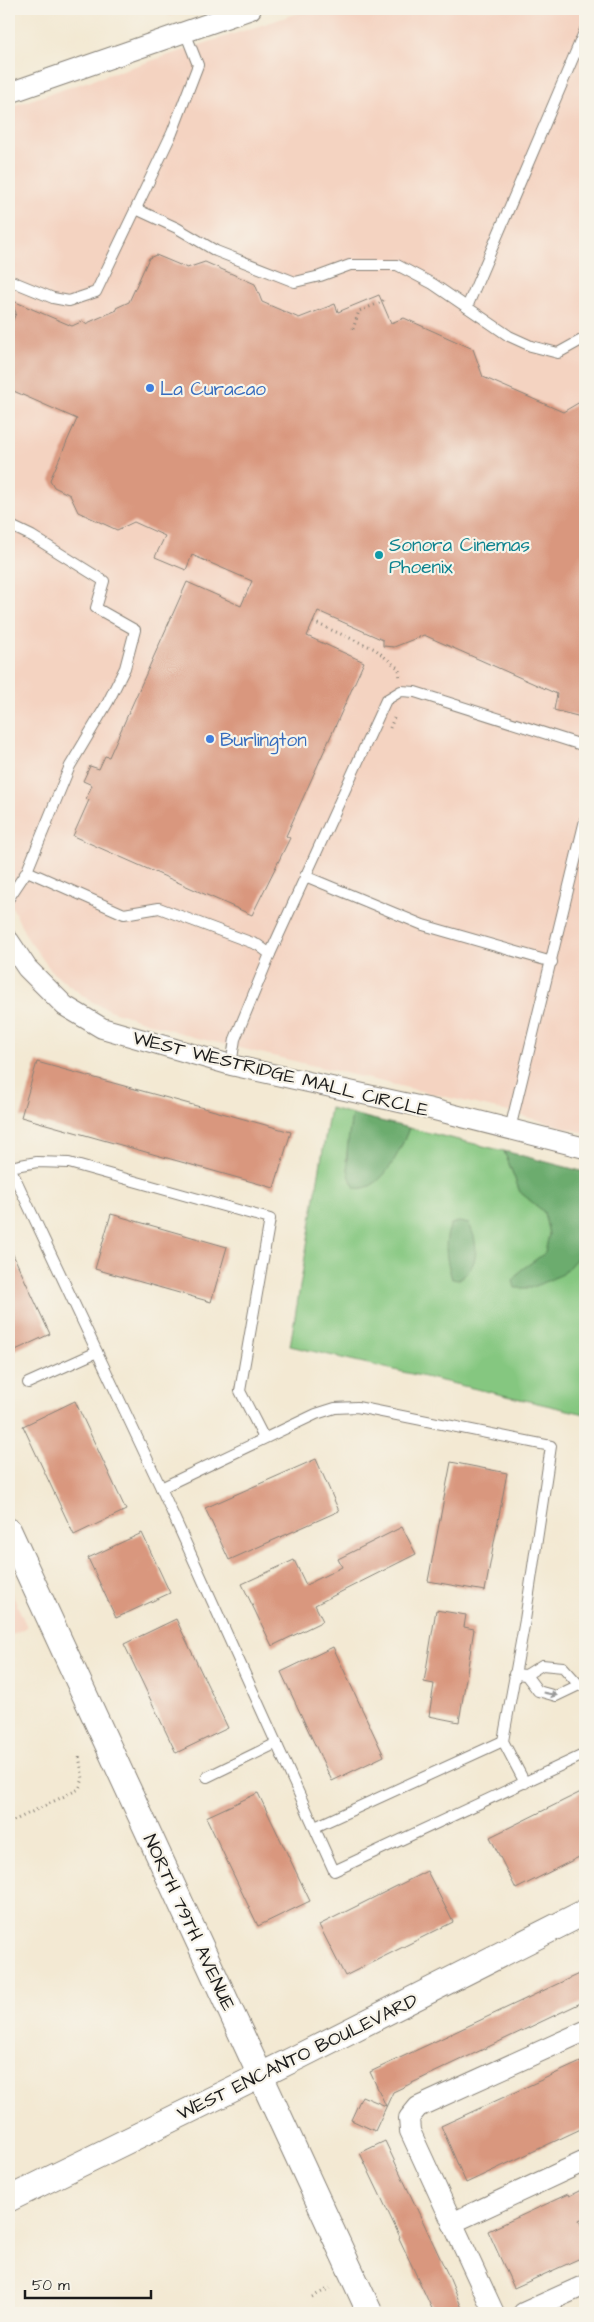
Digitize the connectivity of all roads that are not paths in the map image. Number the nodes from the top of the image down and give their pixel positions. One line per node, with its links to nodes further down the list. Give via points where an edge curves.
1 (251, 9): 3 (street)
2 (585, 30): 7 (lane)
3 (185, 32): 4 (street); 5 (lane, via 198,66 172,133)
4 (9, 93)
5 (136, 209): 6 (lane, via 96,292 69,301); 7 (lane, via 216,251 295,282 350,265 397,265)
6 (9, 280)
7 (467, 307): 8 (lane, via 531,346 558,352)
8 (585, 338)
9 (9, 525): 12 (lane, via 104,581 96,608 135,630 125,668 70,766)
10 (585, 746): 13 (lane, via 415,692 394,694 386,700)
11 (585, 820): 17 (lane)
12 (27, 872): 14 (lane); 16 (lane, via 124,914 159,908 258,945)
13 (305, 876): 16 (lane); 17 (lane, via 423,925)
14 (9, 898)
15 (9, 941): 18 (street, WEST WESTRIDGE MALL CIRCLE, via 27,968 66,1006 102,1028)
16 (270, 954): 18 (lane, via 235,1039)
17 (552, 962): 19 (lane)
18 (231, 1065): 19 (street, WEST WESTRIDGE MALL CIRCLE)
19 (510, 1129): 20 (street, WEST WESTRIDGE MALL CIRCLE)
20 (585, 1148)
21 (9, 1166): 22 (lane); 24 (lane, via 37,1162 70,1163 270,1219 240,1391)
22 (97, 1352): 23 (lane); 25 (lane)
23 (28, 1382)
24 (264, 1438): 25 (lane); 27 (lane, via 316,1414 335,1408 357,1407 551,1446)
25 (161, 1488): 31 (lane)
26 (10, 1536): 38 (street, NORTH 79TH AVENUE)
27 (514, 1674): 28 (lane); 30 (lane)
28 (526, 1675): 29 (lane, via 542,1666 563,1667); 29 (lane, one-way to 29, via 538,1691 556,1696)
29 (582, 1686)
30 (503, 1741): 34 (lane); 35 (lane)
31 (277, 1743): 33 (lane); 35 (lane)
32 (582, 1756): 34 (lane)
33 (207, 1776)
34 (525, 1783): 35 (lane, via 334,1871)
35 (315, 1828)
36 (585, 1912): 38 (street, WEST ENCANTO BOULEVARD)
37 (585, 2031): 41 (street, via 418,2107 409,2118 410,2131)
38 (261, 2075): 40 (street, WEST ENCANTO BOULEVARD); 43 (street, NORTH 79TH AVENUE)
39 (585, 2161): 41 (street)
40 (9, 2199)
41 (452, 2223): 44 (street)
42 (585, 2285): 45 (street)
43 (370, 2313)
44 (494, 2313)
45 (523, 2313)

